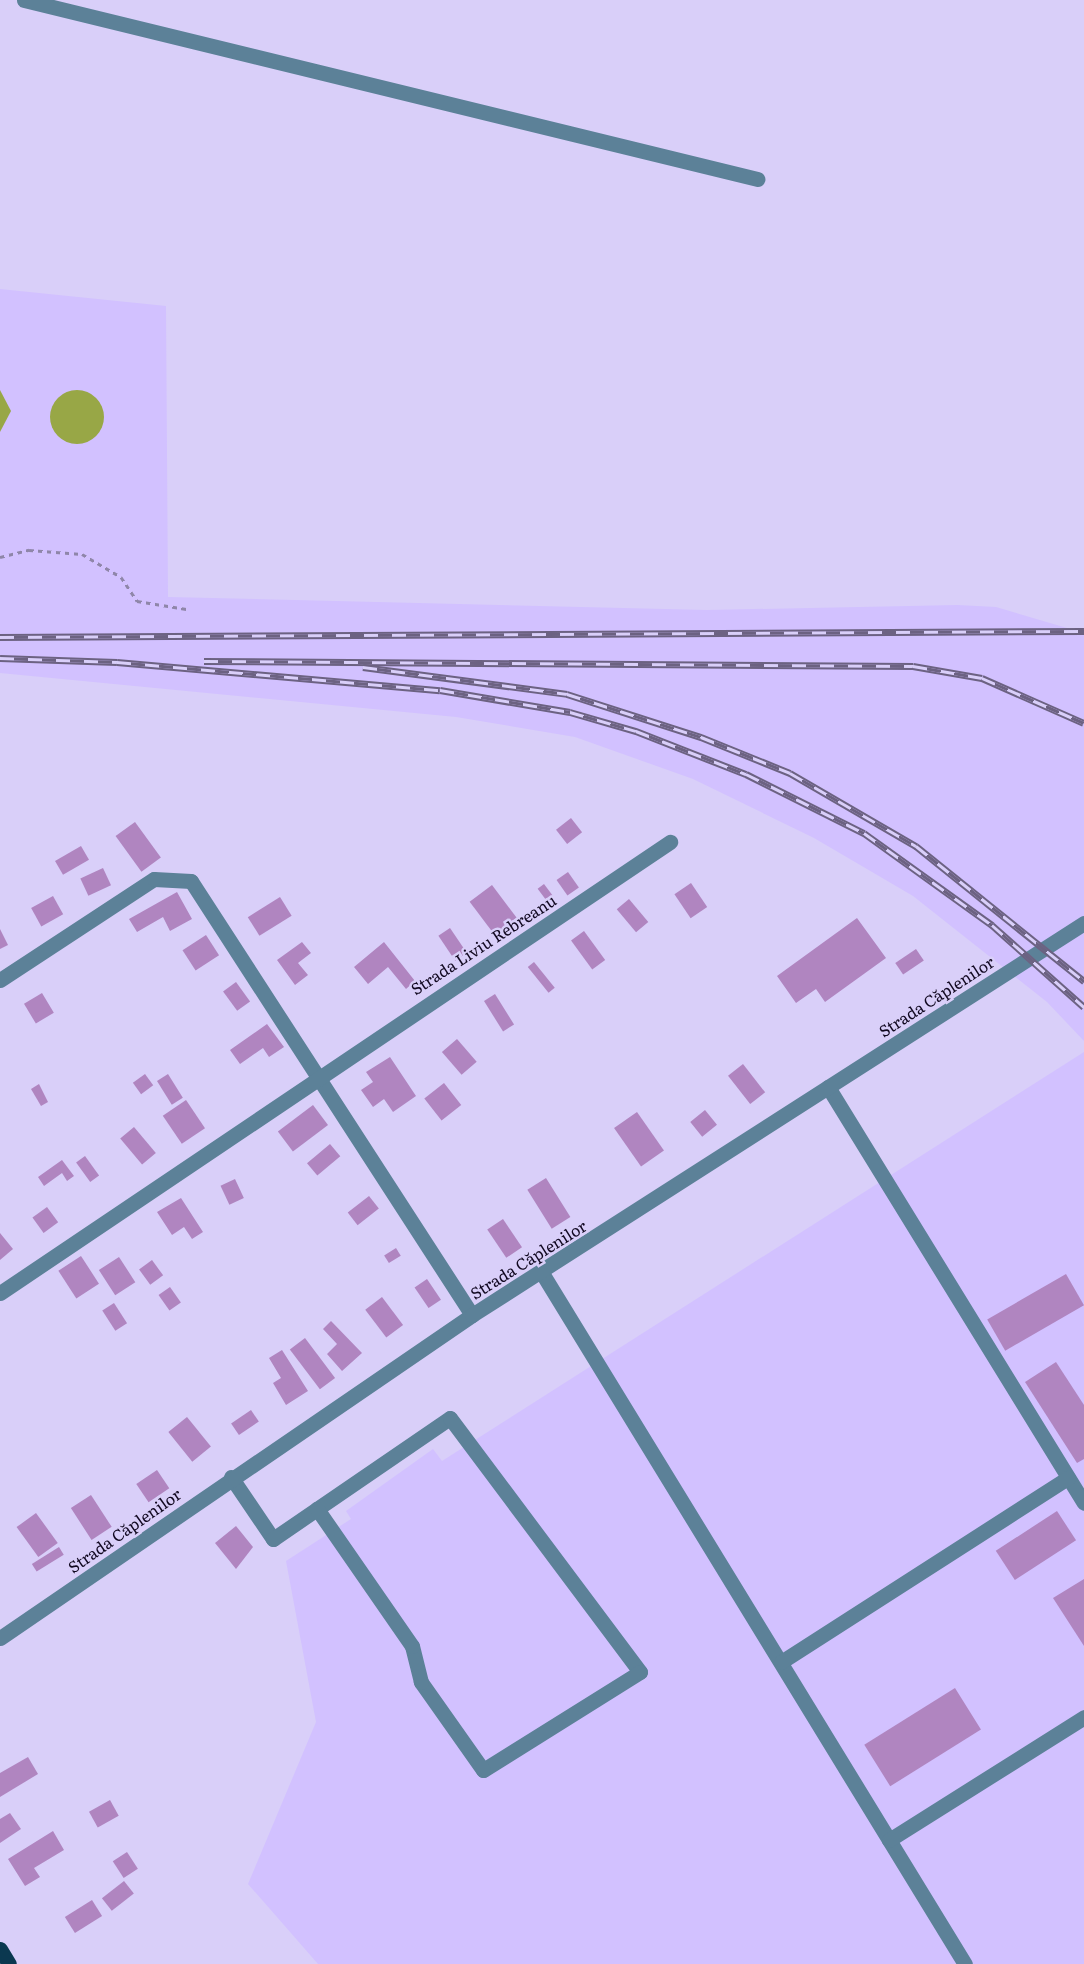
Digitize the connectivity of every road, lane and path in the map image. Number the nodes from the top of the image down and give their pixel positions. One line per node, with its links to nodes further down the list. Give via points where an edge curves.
1 (24, 0): 2 (street)
2 (757, 179)
3 (0, 557): 4 (path, via 29,550 82,554 121,577 138,601)
4 (186, 609)
5 (670, 842): 8 (street, Strada Liviu Rebreanu)
6 (1084, 923): 9 (street, Strada Căplenilor)
7 (0, 980): 8 (street, via 154,879 191,881)
8 (316, 1076): 11 (street, Strada Liviu Rebreanu); 12 (street)
9 (828, 1087): 10 (street, Strada Căplenilor); 14 (street)
10 (542, 1273): 12 (street, Strada Căplenilor); 18 (street)
11 (0, 1293)
12 (472, 1315): 13 (street, Strada Căplenilor)
13 (231, 1477): 16 (street, via 273,1539); 17 (street, Strada Căplenilor)
14 (1068, 1478): 15 (street); 18 (street)
15 (1084, 1503)
16 (317, 1509): 16 (street, via 412,1646 421,1682 483,1770 640,1672 450,1418)
17 (0, 1638)
18 (781, 1662): 20 (street)
19 (1084, 1717): 20 (street)
20 (890, 1840): 23 (street)
21 (0, 1948): 22 (main road)
22 (9, 1964)
23 (966, 1964)

